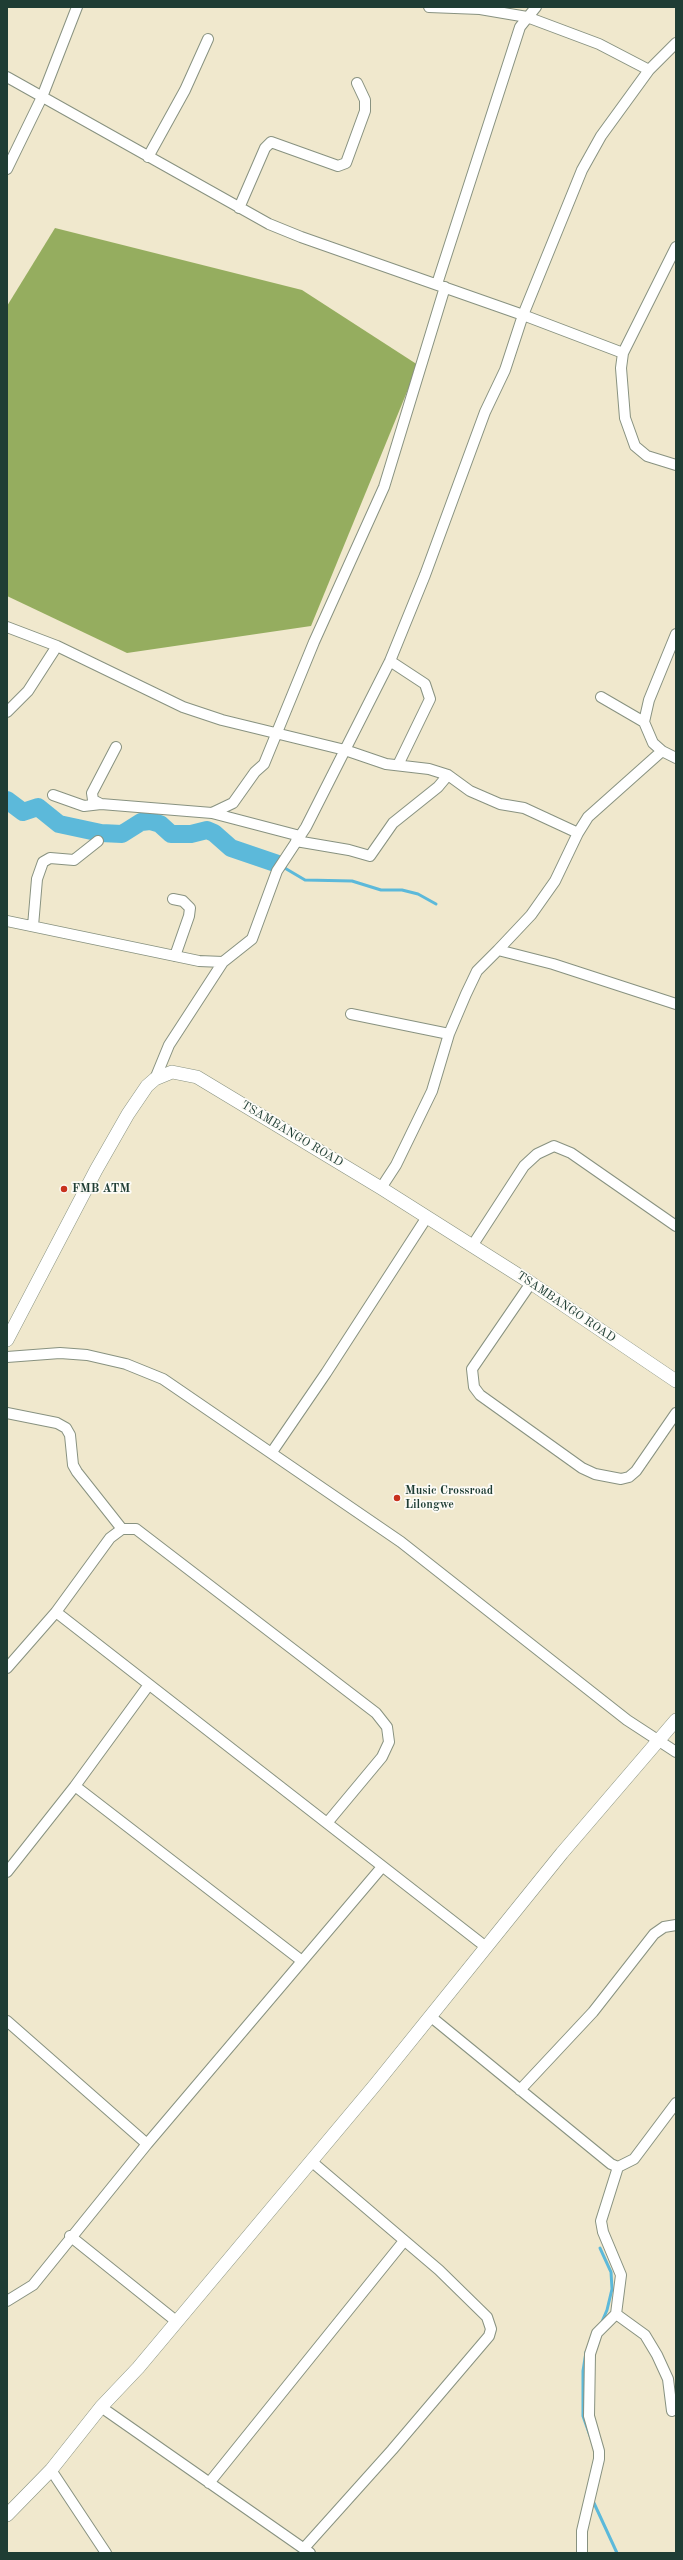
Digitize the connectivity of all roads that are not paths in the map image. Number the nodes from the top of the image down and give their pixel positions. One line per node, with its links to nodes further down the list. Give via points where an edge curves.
1 (76, 7): 10 (street)
2 (429, 7): 4 (street, via 480,9)
3 (536, 7): 4 (street)
4 (527, 17): 7 (street, via 600,44); 15 (street, via 520,27)
5 (208, 39): 11 (street, via 185,90)
6 (676, 43): 7 (street)
7 (650, 70): 16 (street, via 601,136 582,170)
8 (7, 77): 10 (street)
9 (357, 83): 13 (street, via 365,100 364,111 346,163 338,166 271,142 265,148)
10 (42, 97): 11 (street); 12 (street)
11 (148, 157): 13 (street)
12 (7, 169)
13 (239, 208): 15 (street, via 301,237)
14 (676, 247): 17 (street)
15 (441, 286): 16 (street); 26 (street, via 384,487 314,642)
16 (523, 315): 17 (street); 22 (street, via 505,370 485,412 425,575)
17 (622, 353): 18 (street, via 625,418 635,446 647,456)
18 (676, 464)
19 (7, 627): 21 (street)
20 (676, 634): 25 (street, via 649,700)
21 (57, 646): 24 (street, via 28,691); 26 (street, via 183,707)
22 (390, 661): 28 (street); 31 (street, via 425,684 430,699)
23 (601, 697): 25 (street)
24 (7, 712)
25 (644, 722): 29 (street, via 653,743)
26 (276, 734): 28 (street); 35 (street, via 264,764 255,772 236,799 229,806)
27 (116, 747): 34 (street, via 92,793 93,800)
28 (345, 750): 31 (street, via 386,764); 37 (street)
29 (662, 751): 30 (street); 36 (street, via 588,817)
30 (676, 758)
31 (398, 765): 32 (street, via 429,769)
32 (448, 775): 36 (street, via 470,791 500,804 524,808); 37 (street, via 438,787 393,823 370,856)
33 (53, 795): 34 (street, via 84,806)
34 (101, 804): 35 (street)
35 (212, 813): 37 (street)
36 (578, 834): 42 (street, via 556,881 531,915)
37 (298, 838): 44 (street, via 277,871 252,939)
38 (98, 841): 41 (street, via 74,860 50,858 43,862 37,879)
39 (173, 899): 43 (street, via 183,901 190,908)
40 (7, 921): 41 (street)
41 (33, 926): 43 (street)
42 (498, 950): 45 (street, via 553,964); 47 (street, via 477,971)
43 (175, 956): 44 (street)
44 (223, 962): 48 (street, via 169,1045)
45 (676, 1004)
46 (352, 1014): 47 (street)
47 (449, 1034): 49 (street, via 432,1091 396,1165)
48 (155, 1079): 49 (street, TSAMBANGO ROAD, via 172,1072 197,1077); 54 (street, TSAMBANGO ROAD, via 140,1096 96,1170)
49 (380, 1188): 50 (street, TSAMBANGO ROAD)
50 (428, 1217): 52 (street, TSAMBANGO ROAD); 59 (street)
51 (676, 1226): 52 (street, via 571,1154 554,1146 537,1154 524,1166)
52 (472, 1246): 53 (street, TSAMBANGO ROAD)
53 (531, 1283): 56 (street, TSAMBANGO ROAD); 58 (street, via 472,1369 474,1387 480,1395 582,1468 595,1474 621,1479 636,1471)
54 (7, 1340)
55 (7, 1357): 59 (street, via 87,1355 126,1364 163,1379)
56 (676, 1381)
57 (7, 1413): 60 (street, via 57,1423 66,1428 70,1435 76,1472)
58 (676, 1413)
59 (272, 1452): 65 (street, via 401,1542 627,1720)
60 (122, 1529): 61 (street, via 110,1538); 68 (street, via 136,1529 376,1713 387,1727 389,1742 382,1757)
61 (56, 1612): 62 (street); 63 (street)
62 (7, 1668)
63 (148, 1686): 67 (street); 68 (street)
64 (676, 1720): 65 (street)
65 (659, 1741): 66 (street); 72 (street)
66 (676, 1752)
67 (75, 1786): 70 (street); 73 (street)
68 (327, 1823): 69 (street)
69 (382, 1867): 72 (street); 73 (street)
70 (7, 1872)
71 (676, 1925): 76 (street, via 664,1927 654,1934 594,2012)
72 (486, 1947): 74 (street)
73 (302, 1961): 78 (street)
74 (430, 2016): 76 (street); 79 (street)
75 (8, 2022): 78 (street)
76 (520, 2090): 80 (street)
77 (676, 2103): 80 (street, via 634,2158)
78 (147, 2144): 81 (street)
79 (311, 2162): 82 (street); 85 (street)
80 (618, 2167): 84 (street, via 601,2221 621,2275)
81 (70, 2236): 83 (street, via 33,2286); 85 (street)
82 (404, 2241): 89 (street); 91 (street, via 487,2316 491,2329 489,2336)
83 (7, 2302)
84 (616, 2314): 87 (street, via 645,2335 657,2355 668,2379); 93 (street, via 597,2333 590,2354 588,2416 599,2459 582,2531)
85 (176, 2321): 86 (street)
86 (101, 2408): 88 (street); 89 (street)
87 (672, 2411)
88 (51, 2470): 90 (street); 92 (street)
89 (209, 2483): 91 (street)
90 (9, 2509)
91 (307, 2550)
92 (106, 2553)
93 (582, 2553)

